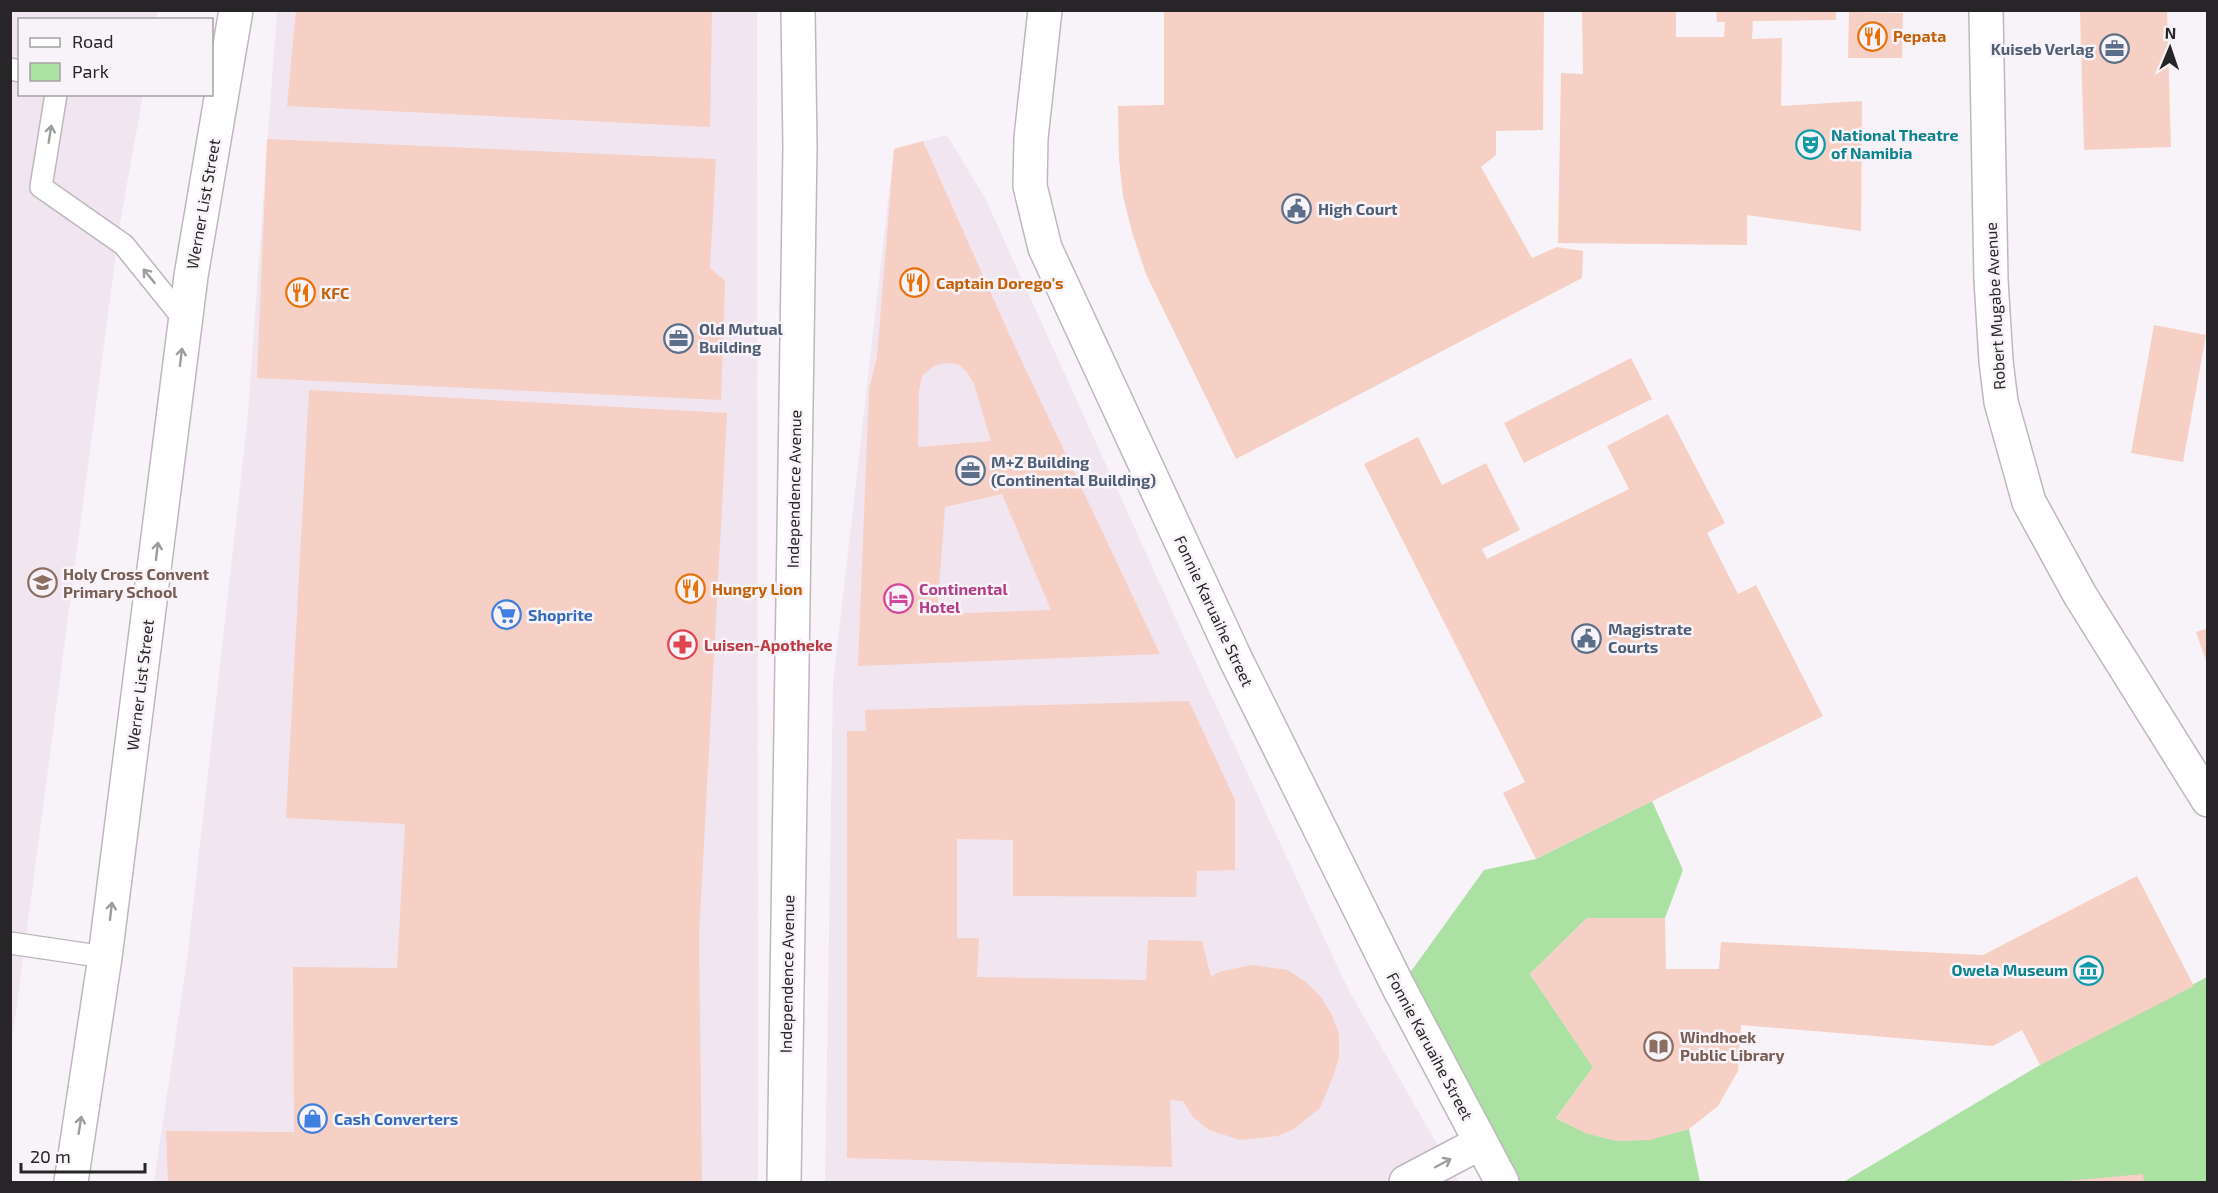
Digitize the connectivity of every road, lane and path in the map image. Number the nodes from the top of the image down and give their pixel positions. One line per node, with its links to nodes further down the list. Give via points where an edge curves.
1 (236, 10): 6 (street, Werner List Street)
2 (798, 10): 12 (street, Independence Avenue, via 800,147)
3 (1045, 10): 10 (street, Fonnie Karuaihe Street, via 1031,138 1030,186 1045,248 1236,660)
4 (1986, 10): 7 (street, Robert Mugabe Avenue, via 1996,361 2001,402 2029,502 2080,595)
5 (56, 96): 6 (lane, one-way to 5, via 124,245 41,187)
6 (186, 322): 9 (street, Werner List Street, one-way to 6)
7 (2208, 800)
8 (10, 943): 9 (lane)
9 (105, 957): 11 (street, Werner List Street, one-way to 9)
10 (1480, 1143): 13 (street, one-way to 10); 14 (street, Fonnie Karuaihe Street)
11 (71, 1182)
12 (784, 1182)
13 (1406, 1182)
14 (1502, 1182)

